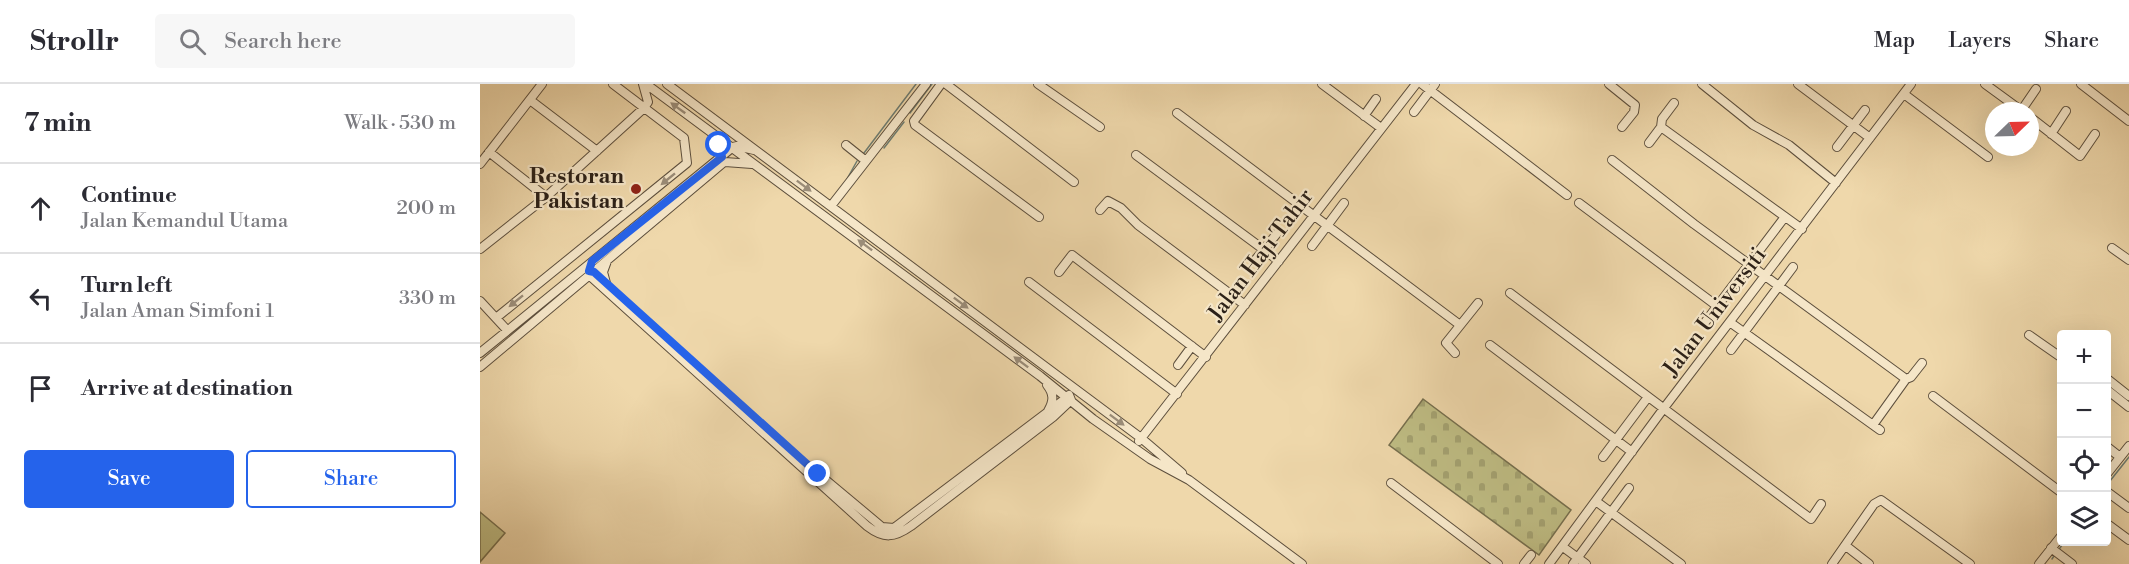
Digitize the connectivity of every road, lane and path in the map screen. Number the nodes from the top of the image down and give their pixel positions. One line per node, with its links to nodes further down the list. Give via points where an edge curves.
1 (542, 84): 21 (street)
2 (613, 84): 25 (street)
3 (644, 84): 25 (street, via 648,102); 39 (street, one-way to 3)
4 (667, 84): 33 (street)
5 (926, 84): 54 (street)
6 (944, 84): 57 (street); 66 (street, via 914,123)
7 (1038, 84): 34 (street)
8 (1322, 84): 30 (street)
9 (1416, 84): 38 (street, Jalan Haji Tahir)
10 (1422, 84): 17 (street)
11 (1609, 84): 35 (street, via 1635,105)
12 (1702, 84): 58 (street)
13 (1798, 84): 37 (street)
14 (1911, 84): 19 (street, Jalan Universiti)
15 (2081, 84): 31 (street)
16 (1989, 85): 23 (street)
17 (1433, 87): 28 (street); 59 (street)
18 (2036, 89): 24 (street)
19 (1904, 94): 42 (street, Jalan Universiti); 51 (street)
20 (1376, 99): 30 (street)
21 (530, 100): 47 (street); 49 (street)
22 (1674, 102): 36 (street, via 1662,118)
23 (2010, 102)
24 (2027, 102)
25 (644, 108): 47 (street); 95 (street, one-way to 95, via 684,138 687,163)
26 (1865, 110): 37 (street)
27 (2067, 111): 40 (street)
28 (1414, 112)
29 (1177, 113): 65 (street)
30 (1364, 116): 38 (street)
31 (2129, 121)
32 (2039, 124): 40 (street)
33 (724, 126): 46 (street); 48 (street)
34 (1100, 127)
35 (1622, 127)
36 (1661, 127): 43 (street); 67 (street)
37 (1853, 127): 42 (street); 45 (street)
38 (1381, 128): 65 (street, Jalan Haji Tahir)
39 (711, 131): 46 (street); 52 (street)
40 (2051, 134): 41 (street, via 2080,156)
41 (2096, 134)
42 (1870, 138): 58 (street, Jalan Universiti)
43 (1649, 143)
44 (846, 145): 54 (street)
45 (1837, 147)
46 (735, 148): 48 (street); 52 (street); 56 (street)
47 (597, 151): 60 (street)
48 (758, 151): 63 (street, one-way to 63)
49 (489, 152): 55 (street); 60 (street)
50 (1136, 155): 74 (street)
51 (1988, 157)
52 (724, 160): 56 (street); 77 (street); 78 (street)
53 (1612, 160): 80 (street)
54 (866, 161): 63 (street)
55 (480, 164)
56 (755, 164): 112 (street, one-way to 56)
57 (1074, 182)
58 (1836, 183): 69 (street, Jalan Universiti)
59 (1567, 195)
60 (546, 197): 73 (street)
61 (1344, 203): 68 (street)
62 (1579, 203): 94 (street)
63 (831, 206): 113 (street, one-way to 113)
64 (1100, 210): 93 (street, via 1108,201 1121,208)
65 (1314, 215): 68 (street); 79 (street, Jalan Haji Tahir)
66 (1039, 217)
67 (1784, 218): 69 (street); 80 (street)
68 (1327, 225): 71 (street); 98 (street)
69 (1802, 229): 85 (street, Jalan Universiti)
70 (1279, 231): 74 (street)
71 (1312, 246)
72 (2112, 248): 76 (street)
73 (480, 249)
74 (1264, 249): 75 (street); 79 (street)
75 (1256, 259)
76 (2129, 260)
77 (592, 261): 82 (street); 83 (street)
78 (607, 261): 83 (street); 87 (street)
79 (1279, 261): 93 (street, Jalan Haji Tahir)
80 (1748, 263): 85 (street); 94 (street)
81 (1793, 267): 89 (street)
82 (579, 271): 83 (street); 99 (street)
83 (591, 272): 87 (street); 88 (street)
84 (1059, 272): 103 (street, via 1072,255)
85 (1766, 276): 89 (street); 97 (street, Jalan Universiti)
86 (1029, 282): 117 (street)
87 (603, 284): 88 (street); 125 (street, via 867,526 883,536 894,536 912,526)
88 (577, 285): 111 (street)
89 (1779, 286): 100 (street); 114 (street)
90 (1510, 293): 120 (street)
91 (480, 300): 95 (street)
92 (1478, 303): 98 (street)
93 (1245, 305): 108 (street, Jalan Haji Tahir)
94 (1717, 306): 96 (street)
95 (495, 318): 99 (street)
96 (1706, 321)
97 (1731, 323): 100 (street); 124 (street, Jalan Universiti)
98 (1460, 325): 106 (street, via 1445,345)
99 (507, 330): 105 (street)
100 (1745, 332): 104 (street); 114 (street, via 1877,428)
101 (2029, 335): 107 (street)
102 (1490, 345): 128 (street)
103 (1192, 346): 108 (street); 110 (street)
104 (1731, 350)
105 (480, 353)
106 (1455, 353)
107 (2057, 355)
108 (1206, 357): 117 (street, Jalan Haji Tahir)
109 (1922, 363): 114 (street)
110 (1178, 365)
111 (480, 367)
112 (1040, 376): 121 (street); 125 (street, via 1052,392)
113 (1059, 376): 121 (street); 122 (street)
114 (1907, 380)
115 (2111, 382): 119 (street)
116 (2111, 393): 123 (street)
117 (1177, 394): 127 (street, Jalan Haji Tahir)
118 (1933, 396): 139 (street)
119 (2129, 396)
120 (1648, 397): 124 (street); 128 (street)
121 (1068, 398): 122 (street); 125 (street); 126 (street)
122 (1093, 402): 127 (street, one-way to 127)
123 (2129, 407)
124 (1664, 408): 132 (street, Jalan Universiti); 142 (street, via 1811,519)
125 (1049, 416): 126 (street, via 1070,410)
126 (1093, 419): 130 (street)
127 (1141, 438): 130 (street, Jalan Haji Tahir); 136 (street)
128 (1616, 440): 132 (street); 133 (street)
129 (2129, 446): 134 (street)
130 (1134, 448): 136 (street)
131 (2111, 450): 134 (street)
132 (1632, 452): 141 (street, Jalan Universiti)
133 (1603, 457)
134 (2120, 457): 135 (street)
135 (2111, 469)
136 (1189, 480): 154 (street)
137 (1391, 483): 155 (street)
138 (1629, 488): 144 (street)
139 (2060, 492)
140 (2108, 492): 143 (street)
141 (1597, 502): 144 (street); 149 (street, Jalan Universiti)
142 (1821, 504)
143 (2129, 508)
144 (1611, 513): 152 (street); 159 (street)
145 (2111, 527): 146 (street)
146 (2129, 540)
147 (2057, 541): 150 (street)
148 (1846, 546): 160 (street); 161 (street); 162 (street, via 1874,504 1881,500)
149 (1563, 547): 152 (street); 157 (street, Jalan Universiti)
150 (2052, 548): 153 (street); 163 (street)
151 (1531, 555): 156 (street)
152 (1575, 561): 158 (street)
153 (2044, 562)
154 (1302, 564)
155 (1498, 564)
156 (1524, 564)
157 (1549, 564)
158 (1586, 564)
159 (1681, 564)
160 (1832, 564)
161 (1869, 564)
162 (1970, 564)
163 (2072, 564)

